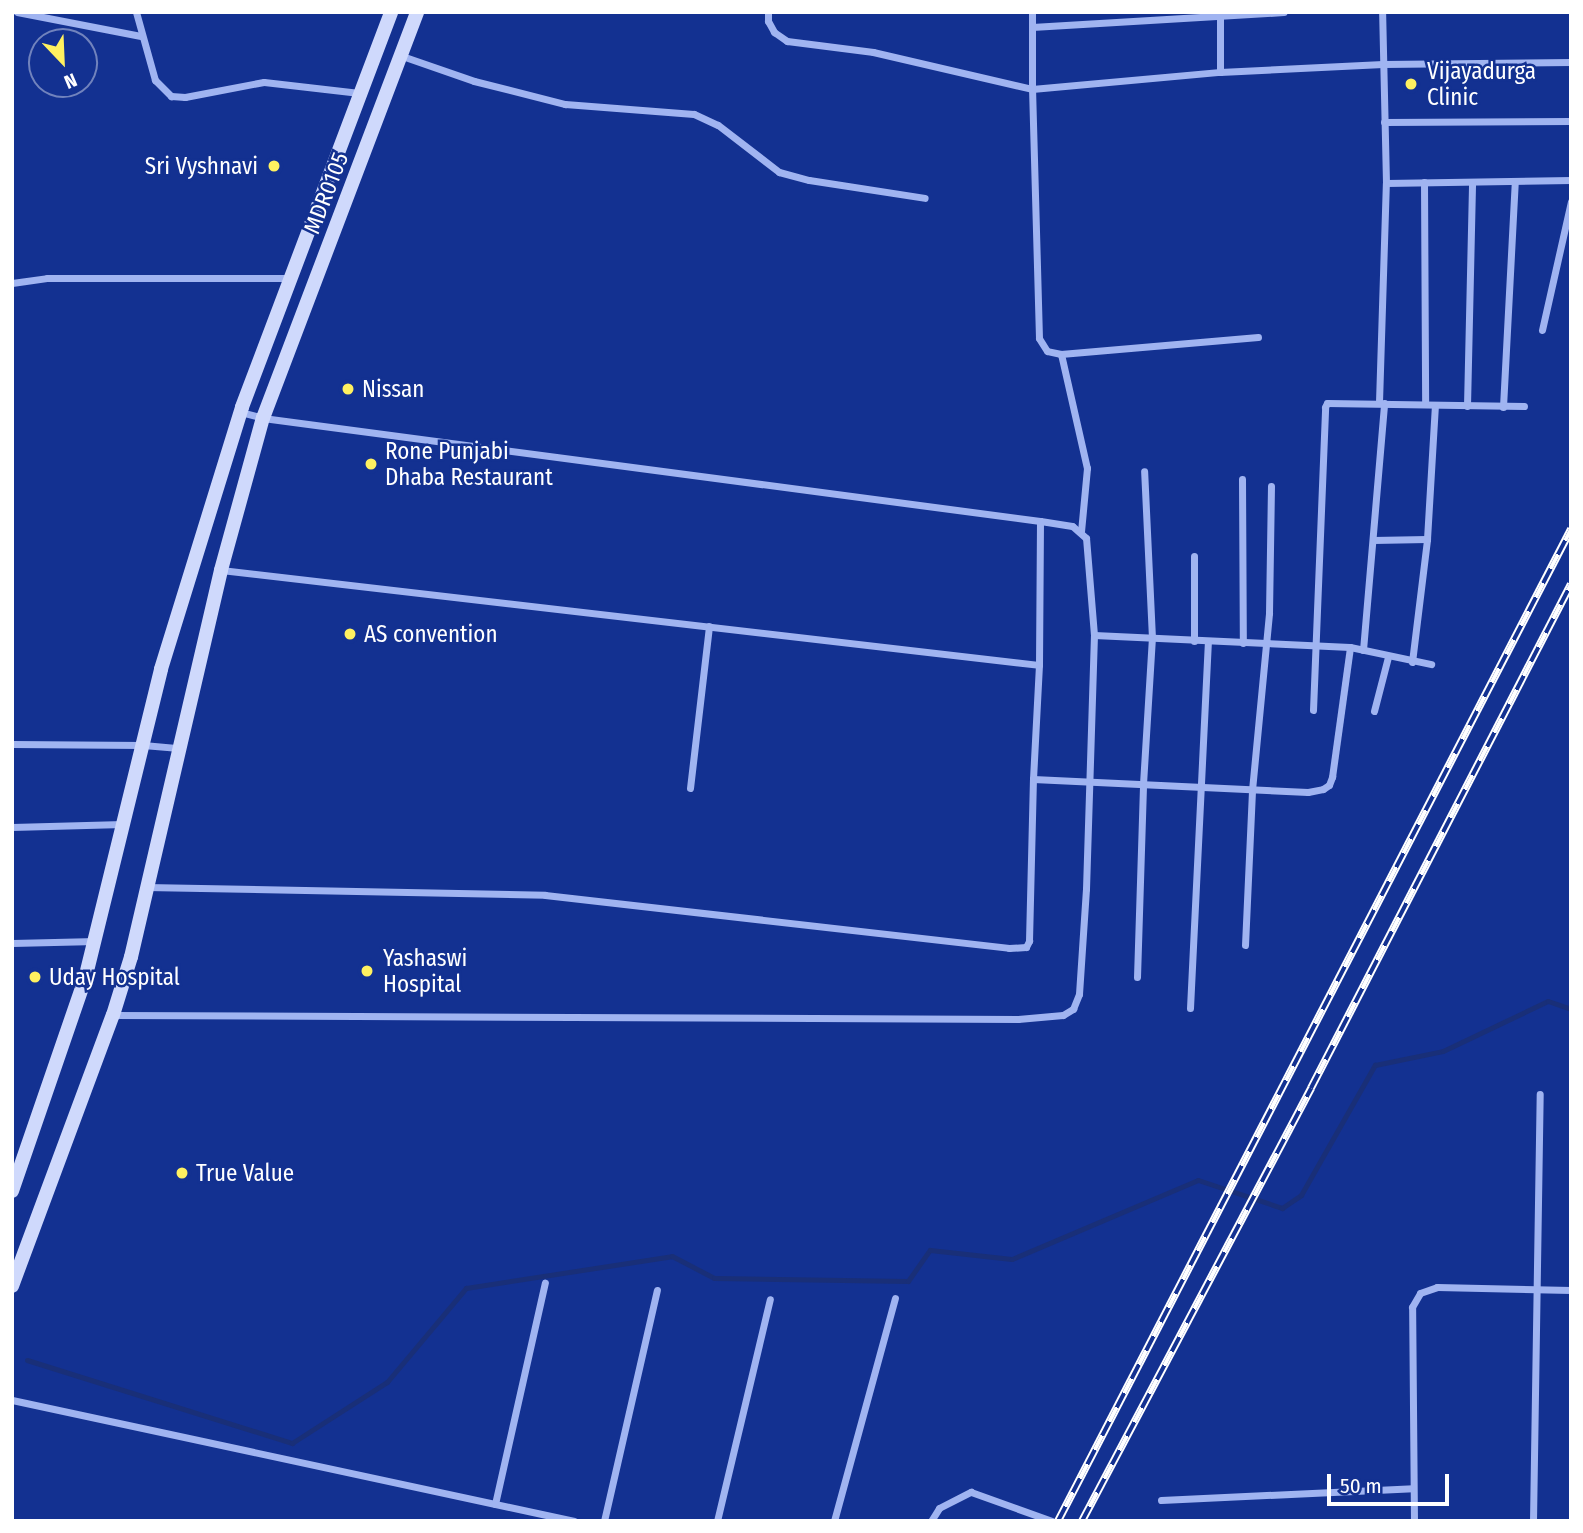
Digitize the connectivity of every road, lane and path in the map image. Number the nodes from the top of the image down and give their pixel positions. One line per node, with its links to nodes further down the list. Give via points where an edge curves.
1 (17, 12): 11 (street)
2 (136, 12): 11 (street)
3 (391, 12): 17 (main road, MDR0105)
4 (417, 12): 12 (main road, MDR0105)
5 (768, 12): 16 (street, via 774,32 787,41 873,52)
6 (1032, 12): 10 (street)
7 (1284, 12): 9 (street)
8 (1382, 12): 14 (street)
9 (1220, 14): 10 (street); 15 (street)
10 (1032, 27): 16 (street)
11 (141, 36): 17 (street, via 155,80 171,96 264,82)
12 (402, 56): 25 (street, via 474,81 565,104 694,114 718,125 779,172); 39 (main road, MDR0105)
13 (1571, 62): 14 (street)
14 (1383, 64): 15 (street); 19 (street)
15 (1220, 72): 16 (street)
16 (1032, 89): 31 (street, via 1038,338 1047,351)
17 (359, 93): 27 (main road, MDR0105)
18 (1571, 121): 19 (street)
19 (1384, 122): 24 (street)
20 (1571, 180): 21 (street)
21 (1515, 181): 23 (street); 37 (street)
22 (1424, 182): 23 (street); 24 (street); 33 (street)
23 (1472, 182): 35 (street)
24 (1385, 183): 32 (street)
25 (925, 198)
26 (1571, 201): 29 (street)
27 (290, 278): 28 (street, via 47,278); 38 (main road, MDR0105)
28 (12, 283)
29 (1542, 330)
30 (1258, 337): 31 (street)
31 (1060, 354): 44 (street, via 1087,468)
32 (1382, 402): 33 (street); 46 (street); 56 (street, via 1334,401 1325,407)
33 (1425, 404): 34 (street)
34 (1435, 406): 35 (street); 45 (street)
35 (1467, 406): 37 (street)
36 (1524, 406): 37 (street)
37 (1503, 407)
38 (241, 412): 39 (street); 66 (main road, MDR0105, via 161,668)
39 (263, 418): 43 (street); 48 (main road, MDR0105)
40 (1144, 471): 51 (street)
41 (1242, 479): 54 (street)
42 (1271, 486): 55 (street)
43 (1040, 521): 44 (street); 62 (street)
44 (1081, 531): 50 (street, via 1088,548)
45 (1427, 539): 46 (street); 60 (street)
46 (1373, 540): 58 (street)
47 (1194, 556): 52 (street)
48 (221, 570): 49 (street); 67 (main road, MDR0105)
49 (709, 626): 62 (street); 72 (street)
50 (1094, 635): 51 (street); 69 (street)
51 (1152, 638): 52 (street); 70 (street)
52 (1194, 641): 53 (street)
53 (1208, 641): 54 (street); 71 (street)
54 (1243, 643): 55 (street)
55 (1265, 644): 56 (street); 73 (street)
56 (1317, 646): 57 (street); 63 (street)
57 (1350, 647): 58 (street); 73 (street, via 1329,785 1307,792)
58 (1363, 650): 59 (street)
59 (1388, 657): 60 (street); 64 (street)
60 (1412, 662): 61 (street)
61 (1431, 664)
62 (1040, 665): 68 (street)
63 (1313, 710)
64 (1374, 711)
65 (12, 744): 66 (street)
66 (143, 745): 67 (street); 74 (main road, MDR0105)
67 (179, 748): 76 (main road, MDR0105)
68 (1032, 779): 69 (street); 76 (street, via 1030,932 1026,947 1020,948 545,895)
69 (1089, 781): 70 (street); 82 (street, via 1079,994 1073,1009 1063,1015)
70 (1143, 784): 71 (street); 80 (street)
71 (1199, 787): 73 (street); 81 (street)
72 (690, 788)
73 (1252, 790): 79 (street)
74 (124, 824): 75 (street); 77 (main road, MDR0105)
75 (12, 827)
76 (145, 887): 82 (main road, MDR0105)
77 (96, 941): 78 (street); 84 (main road, MDR0105)
78 (12, 943)
79 (1245, 945)
80 (1137, 977)
81 (1190, 1008)
82 (113, 1015): 86 (main road, MDR0105)
83 (1541, 1094): 88 (street)
84 (12, 1191)
85 (545, 1283): 95 (street)
86 (12, 1286)
87 (657, 1290): 97 (street)
88 (1537, 1290): 89 (street); 93 (street, via 1437,1287 1420,1293 1412,1307); 103 (street)
89 (1571, 1290)
90 (895, 1298): 99 (street)
91 (770, 1299): 98 (street)
92 (12, 1400): 95 (street)
93 (1413, 1488): 94 (street); 102 (street)
94 (1161, 1500)
95 (495, 1504): 96 (street)
96 (574, 1521)
97 (604, 1521)
98 (717, 1521)
99 (834, 1521)
100 (931, 1521): 101 (street, via 939,1508 971,1492)
101 (1052, 1521)
102 (1413, 1521)
103 (1533, 1521)

